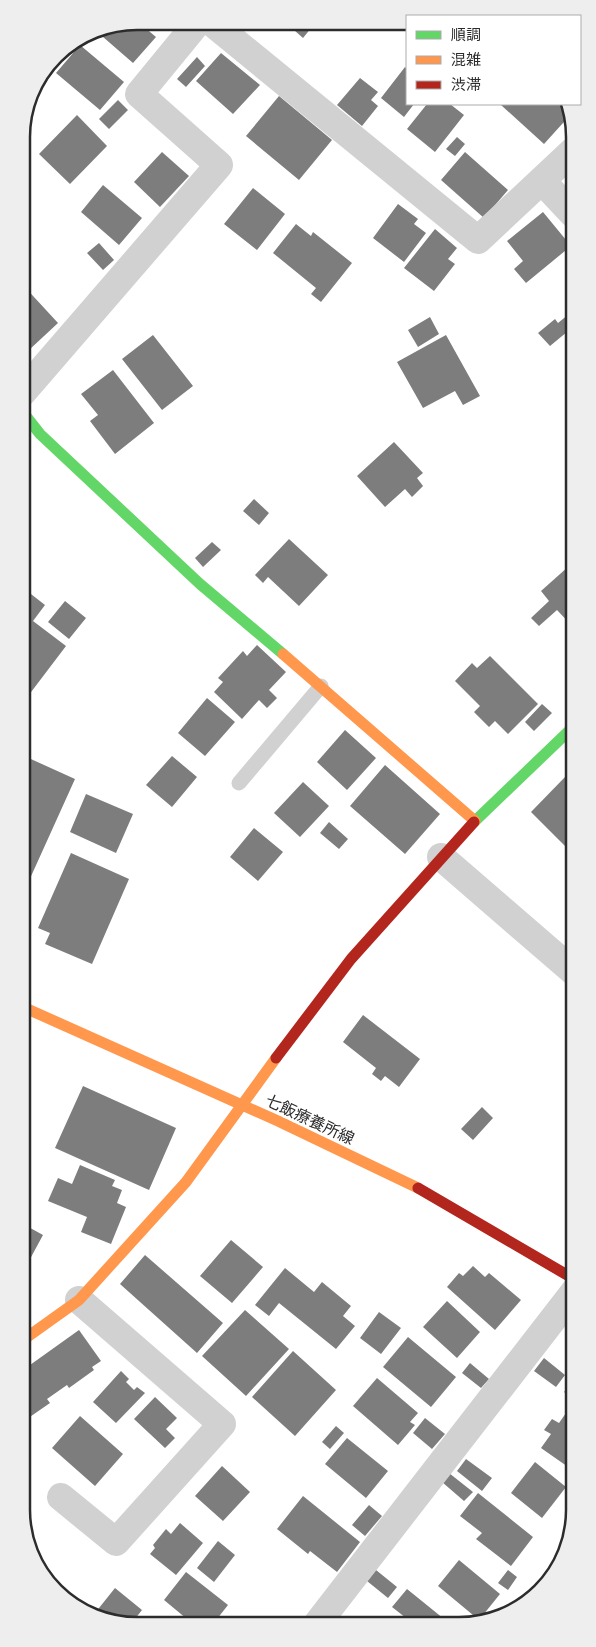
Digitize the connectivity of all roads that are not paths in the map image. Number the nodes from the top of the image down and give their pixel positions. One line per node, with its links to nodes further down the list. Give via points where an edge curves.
1 (191, 30): 6 (street, via 139,94 219,165)
2 (221, 30): 4 (street, via 478,240)
3 (566, 157): 4 (street)
4 (542, 180): 5 (street)
5 (566, 206)
6 (30, 384)
7 (30, 421): 8 (street, via 200,584)
8 (321, 686): 10 (lane); 11 (street)
9 (566, 739): 11 (street)
10 (239, 783)
11 (475, 821): 12 (street)
12 (441, 857): 13 (street); 15 (street, via 351,959)
13 (566, 965)
14 (30, 1010): 15 (street, 七飯療養所線)
15 (241, 1105): 16 (street, 七飯療養所線, via 430,1194); 17 (street, via 186,1182)
16 (566, 1274)
17 (79, 1300): 19 (street); 20 (street, via 222,1424 116,1542)
18 (566, 1302): 21 (street)
19 (30, 1335)
20 (61, 1497)
21 (322, 1617)

